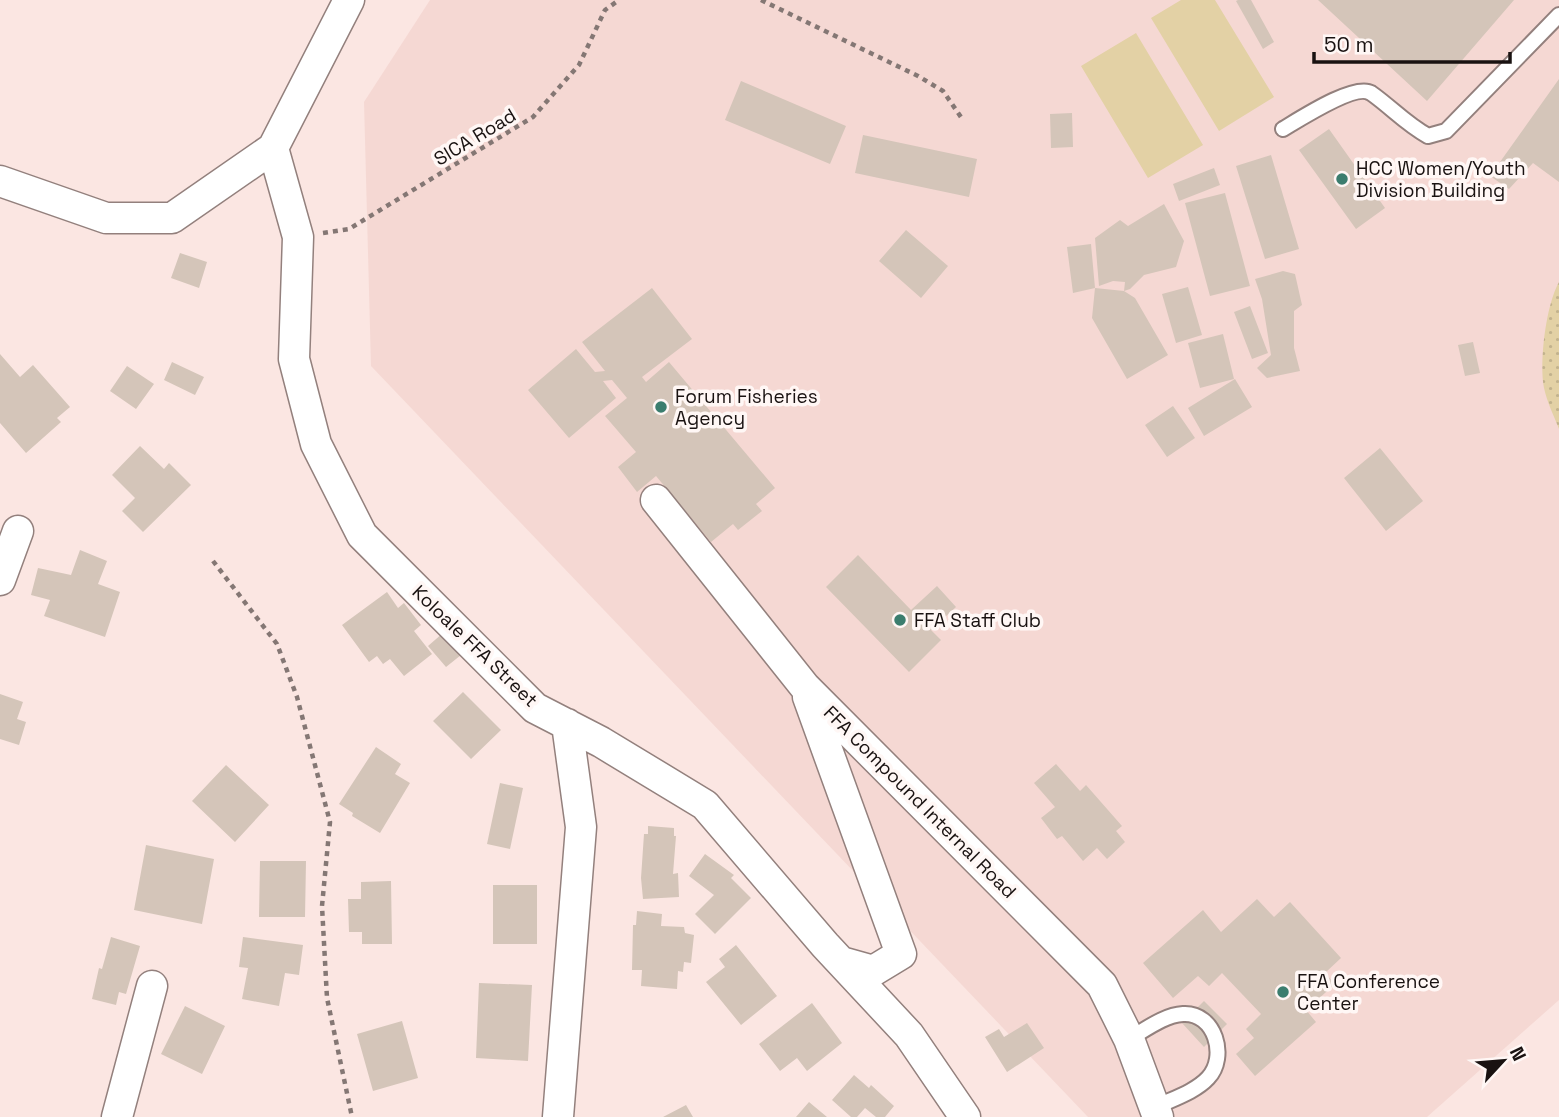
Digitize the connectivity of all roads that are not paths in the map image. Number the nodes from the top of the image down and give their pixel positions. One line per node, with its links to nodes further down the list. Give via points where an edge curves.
1 (349, 0): 4 (street)
2 (1559, 15): 3 (lane, via 1446,131 1428,136 1368,91 1353,91)
3 (1283, 129)
4 (273, 148): 5 (street, via 172,218 106,218); 10 (street, Koloale FFA Street, via 298,237 295,359 316,444 362,535 535,708)
5 (0, 181)
6 (656, 500): 9 (street, FFA Compound Internal Road)
7 (18, 531): 8 (street)
8 (0, 580)
9 (805, 687): 11 (street, via 901,954 873,971); 13 (street, FFA Compound Internal Road, via 1102,985)
10 (567, 724): 11 (street, Koloale FFA Street, via 705,805); 16 (street, via 581,827)
11 (841, 962): 17 (street, Koloale FFA Street, via 909,1035)
12 (152, 986): 15 (street)
13 (1129, 1038): 14 (street, FFA Compound Internal Road); 14 (lane, via 1185,1014 1202,1018 1216,1040 1217,1062 1209,1077)
14 (1157, 1112)
15 (117, 1117)
16 (558, 1117)
17 (965, 1117)

